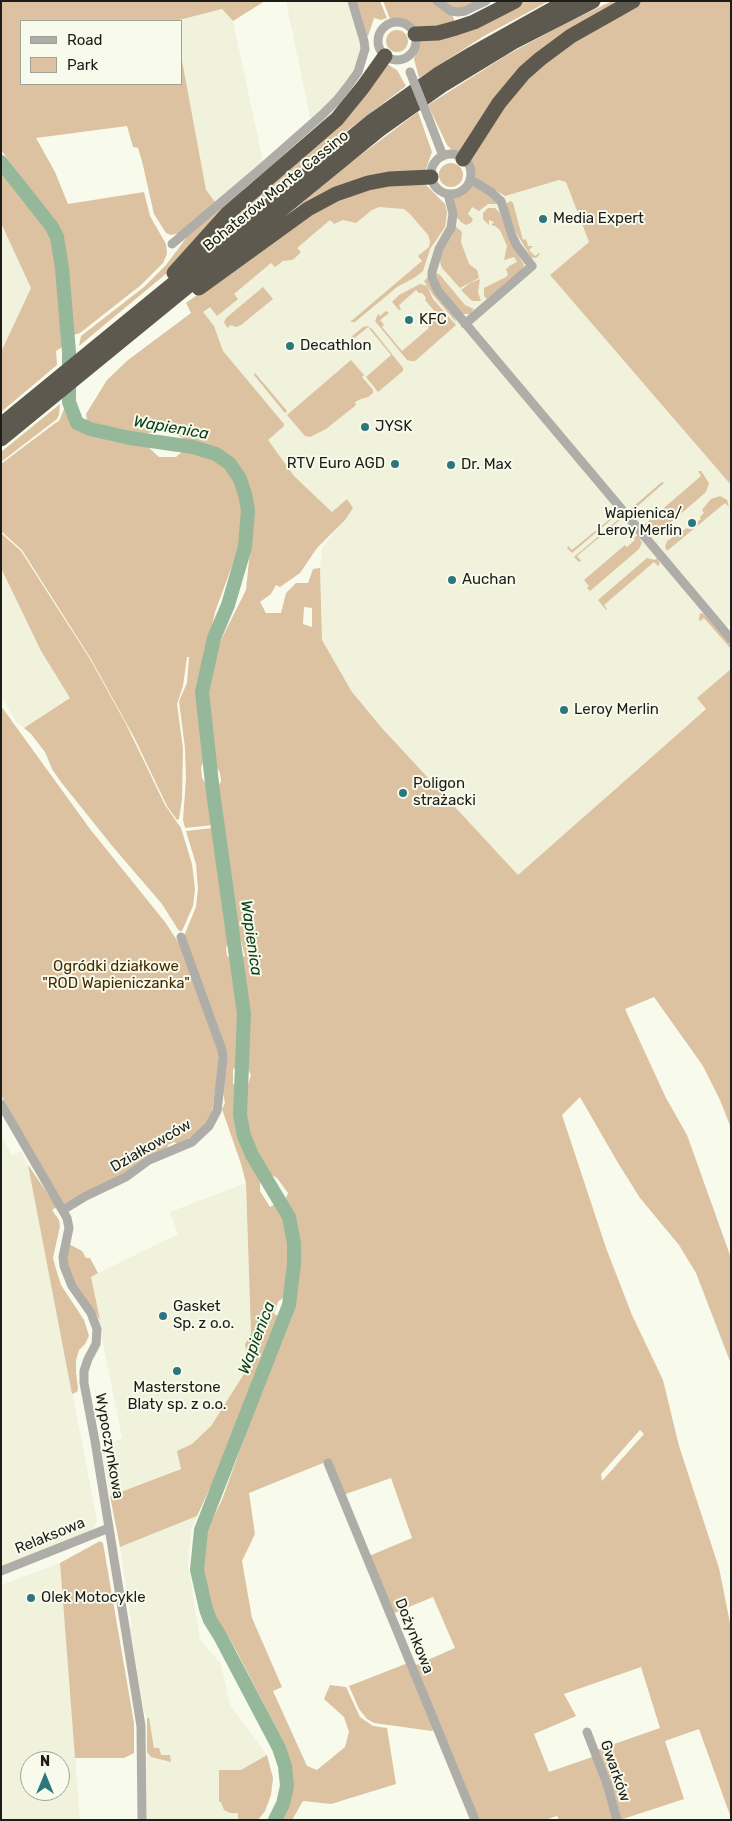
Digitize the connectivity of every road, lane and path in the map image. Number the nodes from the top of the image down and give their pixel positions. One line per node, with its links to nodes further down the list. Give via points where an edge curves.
1 (352, 1): 16 (street, via 365,49 358,72 348,86 322,115)
2 (437, 1): 3 (street, via 458,12)
3 (486, 1)
4 (515, 1): 8 (highway, via 456,28)
5 (568, 1): 17 (highway, Bohaterów Monte Cassino, via 472,54 372,121)
6 (593, 1): 19 (highway, Bohaterów Monte Cassino, via 513,42 444,84 379,130)
7 (633, 1): 12 (highway, via 571,36 529,68 499,103)
8 (415, 34): 9 (street, via 401,23 395,22 383,28 378,45); 10 (street, via 416,46)
9 (384, 56): 10 (street); 17 (highway, via 337,119 227,214)
10 (404, 59): 11 (street, bridge)
11 (443, 156): 12 (street, via 453,154); 13 (street, via 435,162)
12 (463, 159): 14 (street, via 468,165)
13 (431, 177): 15 (street, via 438,190); 19 (highway, via 388,179 336,194 308,209 192,294)
14 (470, 180): 15 (street, via 463,190); 18 (street, via 501,201 512,236 532,266)
15 (448, 194): 18 (street, via 453,214 452,228 435,258 432,278 438,292)
16 (172, 244)
17 (138, 312): 20 (highway, Bohaterów Monte Cassino)
18 (465, 324): 22 (street)
19 (127, 336): 21 (highway, Bohaterów Monte Cassino)
20 (1, 425)
21 (1, 439)
22 (730, 637)
23 (181, 937): 25 (street, Działkowców, via 222,1050 217,1111 209,1126 192,1142 142,1164 126,1177)
24 (1, 1104): 25 (street, Wypoczynkowa)
25 (63, 1210): 27 (street, Wypoczynkowa, via 69,1228 64,1266 97,1329 96,1344 84,1371 84,1383)
26 (328, 1463): 31 (street, Dożynkowa)
27 (109, 1528): 28 (street, Relaksowa); 30 (street, Wypoczynkowa, via 141,1726)
28 (1, 1571)
29 (587, 1732): 32 (street, Gwarków)
30 (142, 1820)
31 (475, 1820)
32 (617, 1820)

